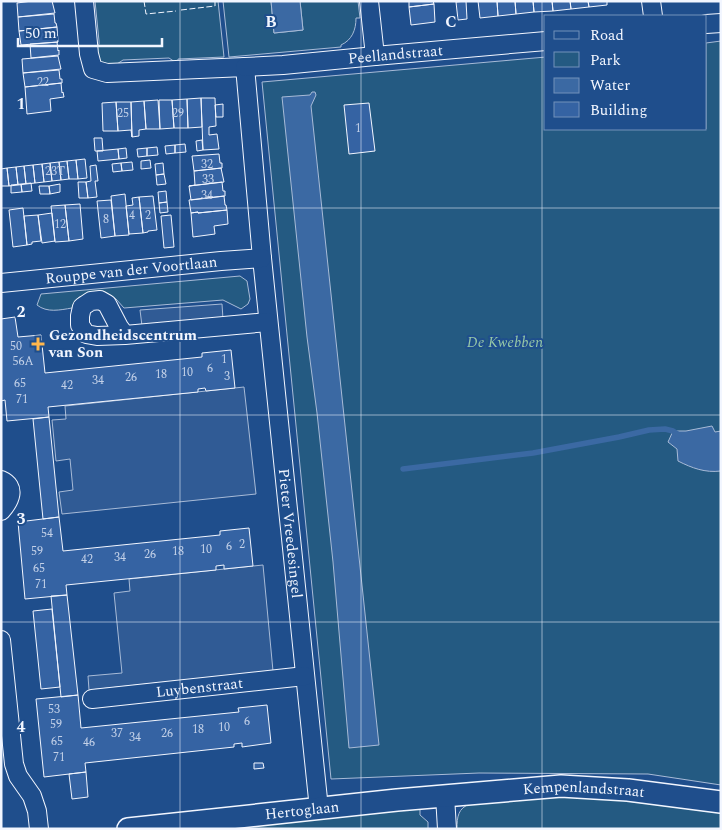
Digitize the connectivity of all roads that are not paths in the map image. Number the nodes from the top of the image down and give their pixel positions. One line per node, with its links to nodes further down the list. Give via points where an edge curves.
1 (84, 1): 9 (street, Peellandstraat, via 93,69 107,73)
2 (369, 1): 8 (street)
3 (651, 1): 4 (street)
4 (653, 15)
5 (721, 23): 6 (street)
6 (707, 24)
7 (544, 41): 8 (street, Peellandstraat)
8 (375, 56): 9 (street, Peellandstraat)
9 (245, 67): 10 (street, Pieter Vreedesingel)
10 (262, 258): 11 (street, Rouppe van der Voortlaan); 12 (street, Pieter Vreedesingel)
11 (1, 283)
12 (268, 322): 13 (street); 17 (street, Pieter Vreedesingel)
13 (125, 335)
14 (1, 480): 15 (street, via 11,489 7,505)
15 (1, 511)
16 (1, 640): 22 (street, via 14,764 32,796)
17 (305, 676): 18 (street, Luybenstraat); 21 (street, Pieter Vreedesingel)
18 (92, 699)
19 (445, 796): 20 (street, Kempenlandstraat, via 561,786 628,790); 21 (street, Hertoglaan); 24 (street)
20 (721, 802)
21 (319, 809): 23 (street, Hertoglaan)
22 (39, 829)
23 (128, 829)
24 (447, 829)

